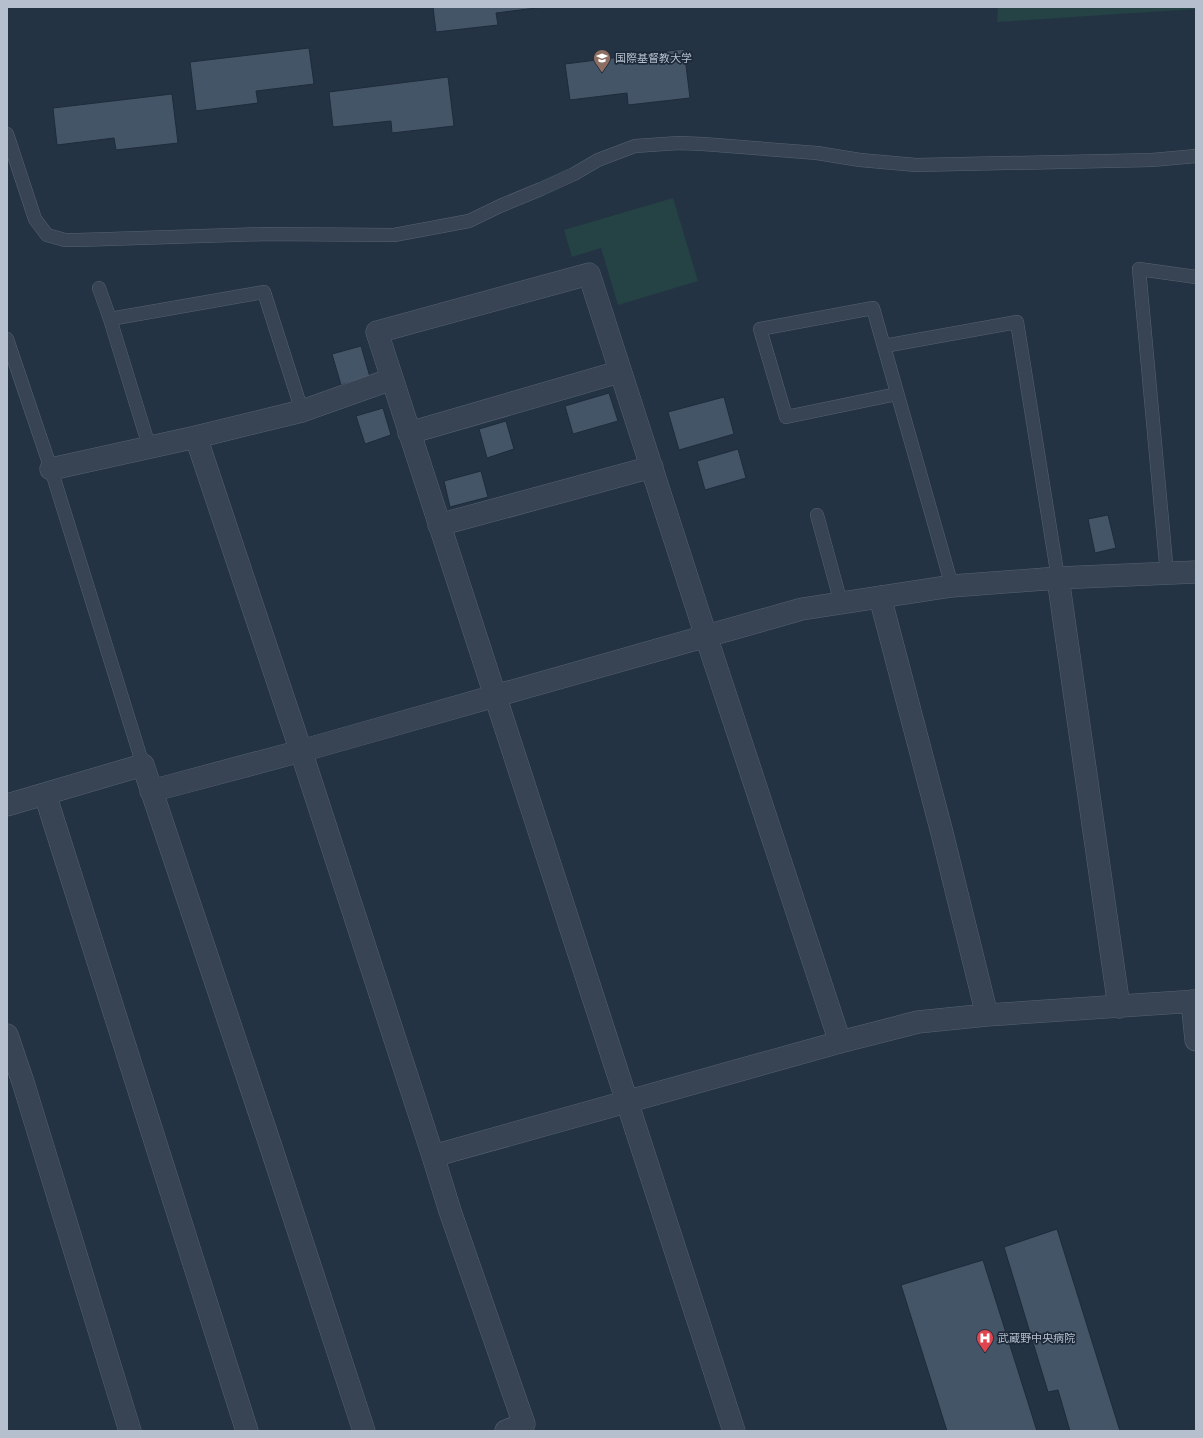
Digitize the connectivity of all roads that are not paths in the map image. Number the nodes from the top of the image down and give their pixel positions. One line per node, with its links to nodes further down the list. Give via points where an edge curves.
1 (7, 134): 2 (lane, via 35,219 47,235 65,240 260,234 394,235 469,221 541,190 598,160 635,146 703,144 817,153 916,165 1152,160)
2 (1196, 156)
3 (1196, 277): 20 (lane, via 1139,269)
4 (99, 288): 5 (lane)
5 (110, 319): 11 (lane, via 264,292); 14 (lane)
6 (7, 339): 16 (lane)
7 (884, 346): 10 (lane); 10 (lane, via 873,308 760,329 786,417); 21 (lane, via 1017,322)
8 (619, 372): 9 (street, via 589,274 377,332); 12 (street); 15 (street)
9 (392, 379): 11 (street); 12 (street)
10 (897, 394): 22 (lane)
11 (302, 411): 13 (street)
12 (409, 433): 18 (street)
13 (196, 437): 14 (street); 27 (street)
14 (149, 446): 16 (street)
15 (652, 466): 18 (street); 25 (street)
16 (51, 469): 28 (lane)
17 (817, 515): 24 (lane)
18 (439, 525): 26 (street)
19 (1196, 572): 20 (street)
20 (1166, 574): 21 (street)
21 (1058, 578): 22 (street); 33 (street)
22 (952, 586): 23 (street)
23 (880, 597): 24 (street); 34 (street)
24 (841, 603): 25 (street, via 802,609)
25 (706, 636): 26 (street); 37 (street)
26 (495, 696): 27 (street); 39 (street)
27 (301, 750): 29 (street); 40 (street)
28 (143, 765): 29 (street); 30 (street)
29 (151, 791): 43 (street)
30 (45, 794): 31 (street); 42 (street)
31 (7, 805)
32 (1194, 1001): 33 (street); 36 (street)
33 (1119, 1007): 34 (street)
34 (987, 1015): 37 (street, via 918,1022)
35 (7, 1035): 38 (street)
36 (1196, 1040)
37 (840, 1042): 39 (street)
38 (15, 1085): 41 (street)
39 (626, 1101): 40 (street); 45 (street)
40 (433, 1156): 44 (street, via 524,1424)
41 (130, 1431)
42 (246, 1431)
43 (364, 1431)
44 (506, 1431)
45 (734, 1431)

